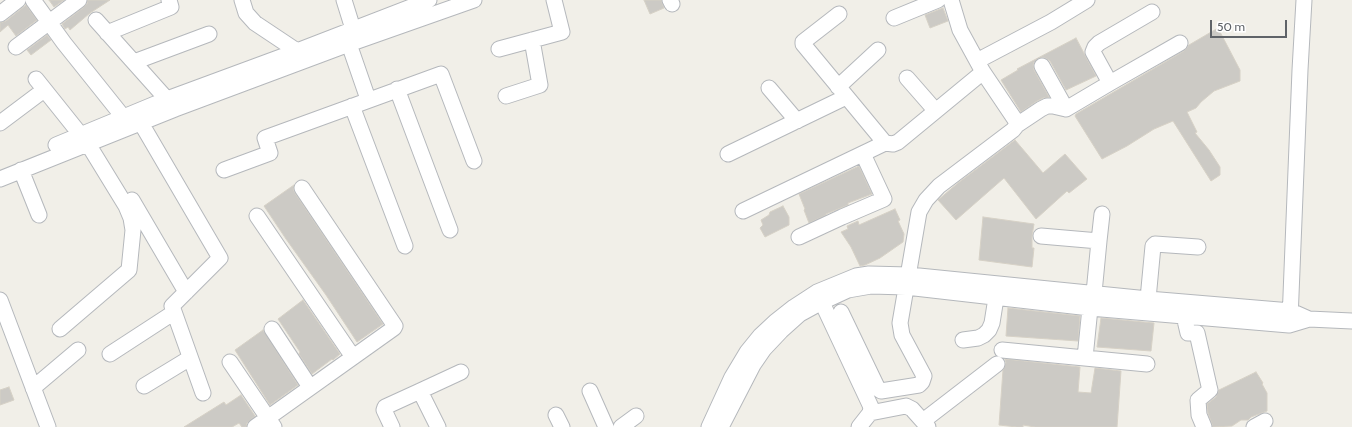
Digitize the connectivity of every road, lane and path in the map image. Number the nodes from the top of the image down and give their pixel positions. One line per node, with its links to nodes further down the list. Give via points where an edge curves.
1 (18, 0): 15 (street)
2 (33, 0): 19 (street)
3 (78, 0): 19 (street)
4 (169, 0): 21 (street, via 171,7)
5 (242, 0): 29 (street, via 246,12 255,23)
6 (344, 0): 20 (street)
7 (474, 0): 25 (street)
8 (554, 0): 23 (street, via 562,32)
9 (938, 0): 17 (street)
10 (951, 0): 31 (street, via 960,30)
11 (1304, 0): 83 (street)
12 (426, 1): 20 (street)
13 (1084, 1): 31 (street)
14 (1152, 12): 34 (street, via 1099,42 1095,47 1093,52)
15 (0, 14)
16 (839, 14): 37 (street, via 803,44)
17 (894, 18)
18 (96, 20): 21 (street)
19 (49, 22): 26 (street); 44 (street)
20 (353, 29): 25 (street); 29 (street)
21 (107, 33): 30 (street)
22 (209, 34): 30 (street)
23 (532, 40): 27 (street); 38 (street, via 540,85)
24 (1180, 43): 34 (street)
25 (349, 44): 39 (street); 40 (street)
26 (16, 47)
27 (498, 49)
28 (878, 50): 37 (street)
29 (297, 51): 40 (street)
30 (134, 62): 40 (street)
31 (980, 66): 43 (street); 48 (street)
32 (1042, 66): 42 (street)
33 (907, 78): 43 (street)
34 (1110, 83): 42 (street)
35 (769, 88): 45 (street)
36 (397, 89): 39 (street); 53 (street, via 441,74); 64 (street)
37 (842, 92): 45 (street); 50 (street)
38 (506, 96)
39 (368, 99): 41 (street)
40 (171, 104): 44 (street); 47 (street)
41 (352, 106): 56 (street, via 265,138 270,154); 68 (street)
42 (1066, 109): 48 (street, via 1047,106)
43 (935, 110): 50 (street, via 898,142)
44 (124, 118): 49 (street)
45 (797, 121): 51 (street)
46 (0, 123): 49 (street, via 40,85)
47 (141, 123): 49 (street); 71 (street, via 220,258)
48 (1017, 125): 70 (street, via 1014,130 939,186 926,200 919,212)
49 (84, 139): 54 (street); 55 (street); 86 (street, via 132,218 129,269)
50 (885, 144): 52 (street)
51 (728, 154)
52 (863, 154): 60 (street); 66 (street, via 884,199)
53 (474, 161)
54 (0, 168)
55 (20, 170): 57 (street); 62 (street)
56 (224, 170)
57 (0, 179)
58 (125, 187): 71 (street)
59 (302, 188): 91 (street, via 395,326)
60 (743, 210)
61 (1102, 214): 67 (street)
62 (39, 215)
63 (257, 216): 91 (street)
64 (450, 230)
65 (1041, 236): 67 (street)
66 (799, 237)
67 (1099, 241): 72 (street)
68 (404, 246)
69 (1198, 247): 75 (street, via 1155,244 1153,246)
70 (907, 281): 72 (street); 73 (street); 74 (street); 79 (street, via 900,323 902,335 924,376 918,385 882,391 878,389)
71 (186, 292): 80 (street, via 172,305)
72 (1094, 293): 75 (street); 78 (street)
73 (819, 297): 104 (street, via 871,407); 114 (street, via 794,307 760,336 732,377); 115 (street, via 764,349)
74 (996, 298): 78 (street); 87 (street, via 992,323 988,330 978,338)
75 (1148, 298): 77 (street)
76 (0, 300): 82 (street)
77 (1183, 301): 81 (street); 83 (street)
78 (1090, 308): 81 (street); 93 (street)
79 (841, 312)
80 (173, 313): 90 (street); 92 (street)
81 (1184, 316): 83 (street); 117 (street, via 1188,333 1197,333 1210,390 1198,400 1199,415)
82 (3, 317): 99 (street)
83 (1290, 318): 84 (street)
84 (1352, 321)
85 (272, 329): 100 (street)
86 (60, 330)
87 (963, 340)
88 (78, 350): 99 (street)
89 (1002, 350): 93 (street)
90 (110, 354)
91 (353, 357): 100 (street)
92 (190, 358): 98 (street); 103 (street)
93 (1085, 358): 96 (street)
94 (230, 362): 106 (street)
95 (997, 364): 107 (street)
96 (1147, 364)
97 (461, 372): 101 (street)
98 (144, 386)
99 (33, 388): 108 (street)
100 (310, 388): 106 (street)
101 (420, 390): 110 (street, via 385,407); 111 (street)
102 (590, 391): 112 (street)
103 (203, 393)
104 (870, 413): 107 (street, via 906,406); 116 (street)
105 (636, 416): 113 (street)
106 (271, 422): 109 (street)
107 (926, 424)
108 (48, 427)
109 (255, 427)
110 (392, 427)
111 (438, 427)
112 (606, 427)
113 (621, 427)
114 (709, 427)
115 (721, 427)
116 (859, 427)
117 (1204, 427)

